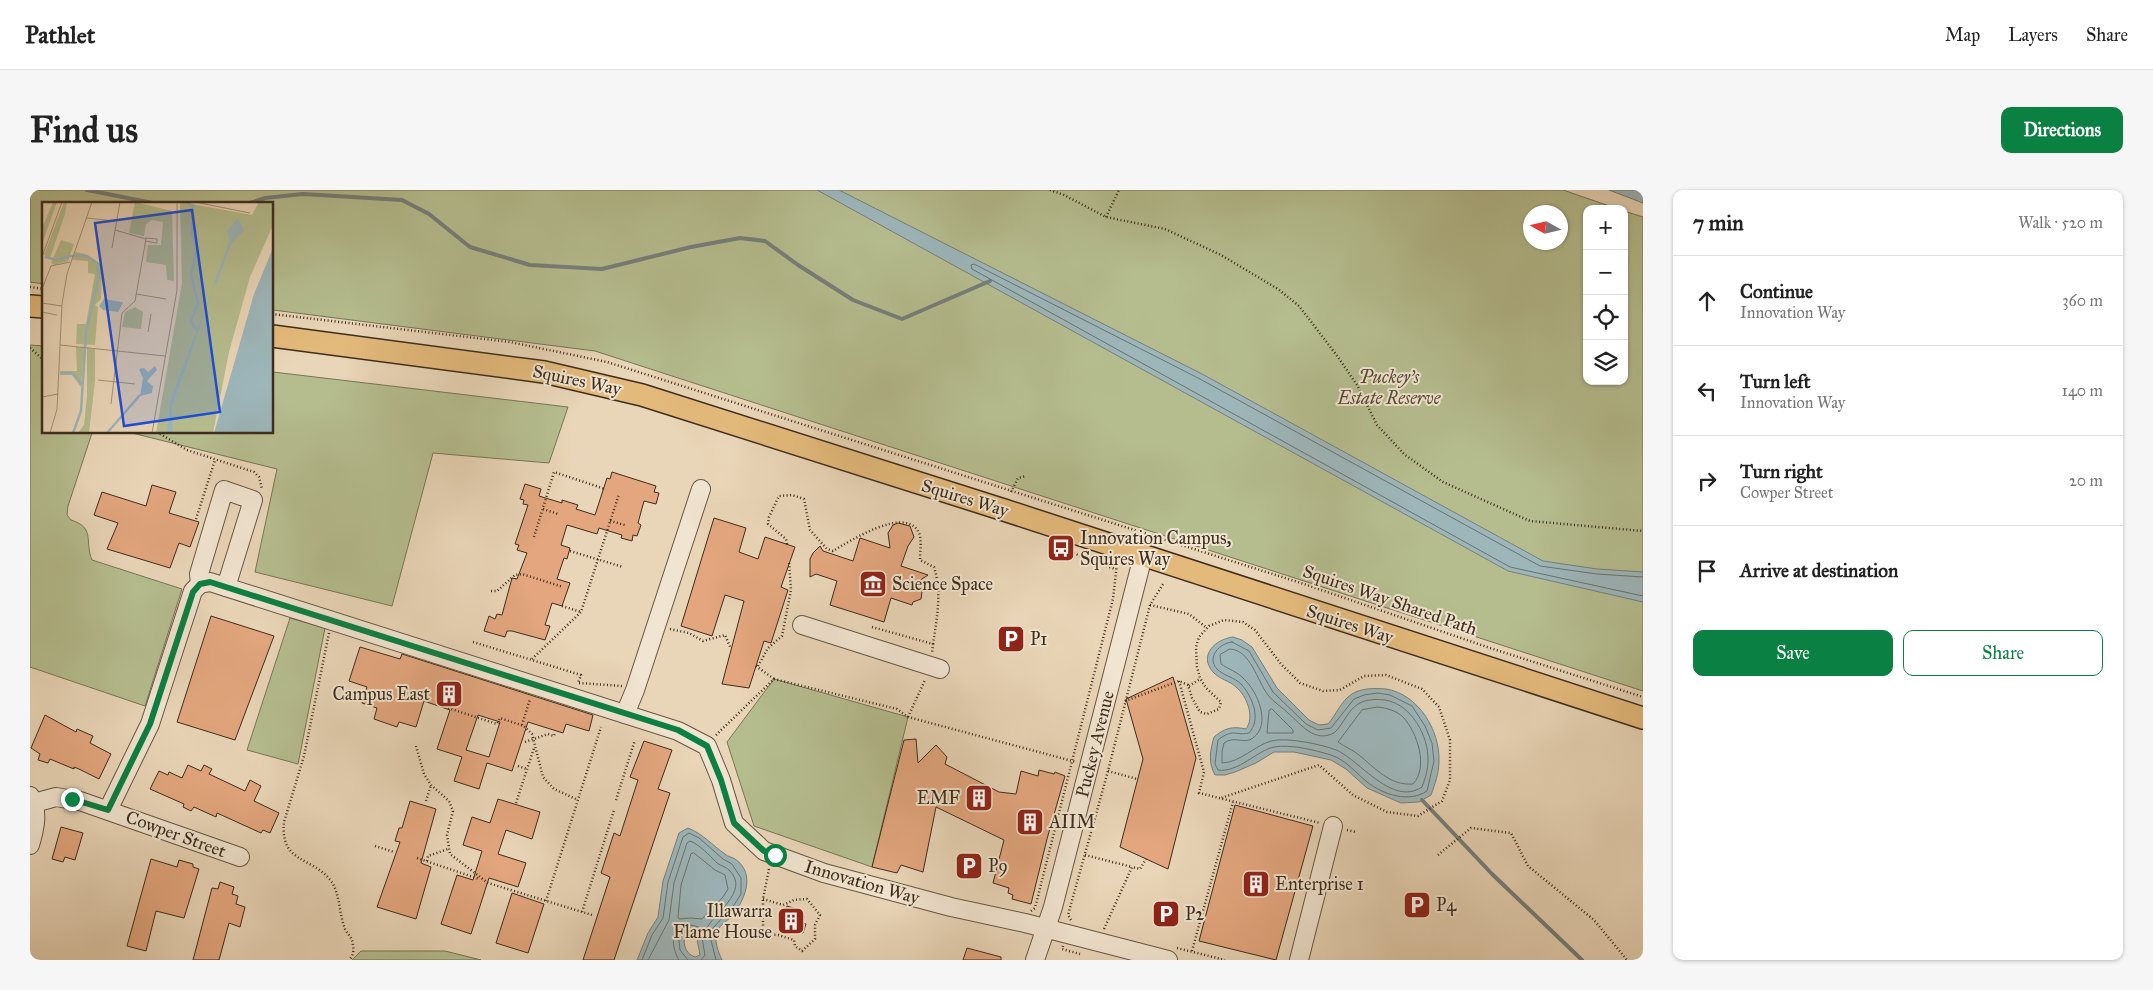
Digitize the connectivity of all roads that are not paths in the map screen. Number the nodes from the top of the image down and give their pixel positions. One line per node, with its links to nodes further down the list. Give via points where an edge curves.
1 (274, 336): 3 (main road, Squires Way, via 494,364 561,375 642,395)
2 (701, 489): 8 (street)
3 (1144, 556): 9 (main road, Squires Way); 15 (street, Puckey Avenue, via 1081,764)
4 (200, 584): 5 (street, Innovation Way, via 210,582); 5 (street, via 199,574 224,490 253,500); 11 (street, via 188,604 150,724)
5 (226, 587): 8 (street, Innovation Way)
6 (802, 625): 7 (street)
7 (940, 668)
8 (625, 714): 15 (street, Innovation Way, via 678,730 707,746 734,823 764,851 834,876)
9 (1643, 718)
10 (32, 799): 11 (street, Cowper Street, via 61,797); 13 (street, via 36,821)
11 (108, 810): 14 (street, Cowper Street)
12 (1332, 826): 18 (street)
13 (30, 845)
14 (240, 857)
15 (1046, 928): 16 (street, Puckey Avenue); 17 (street, Innovation Way)
16 (1035, 960)
17 (1168, 960)
18 (1299, 960)

